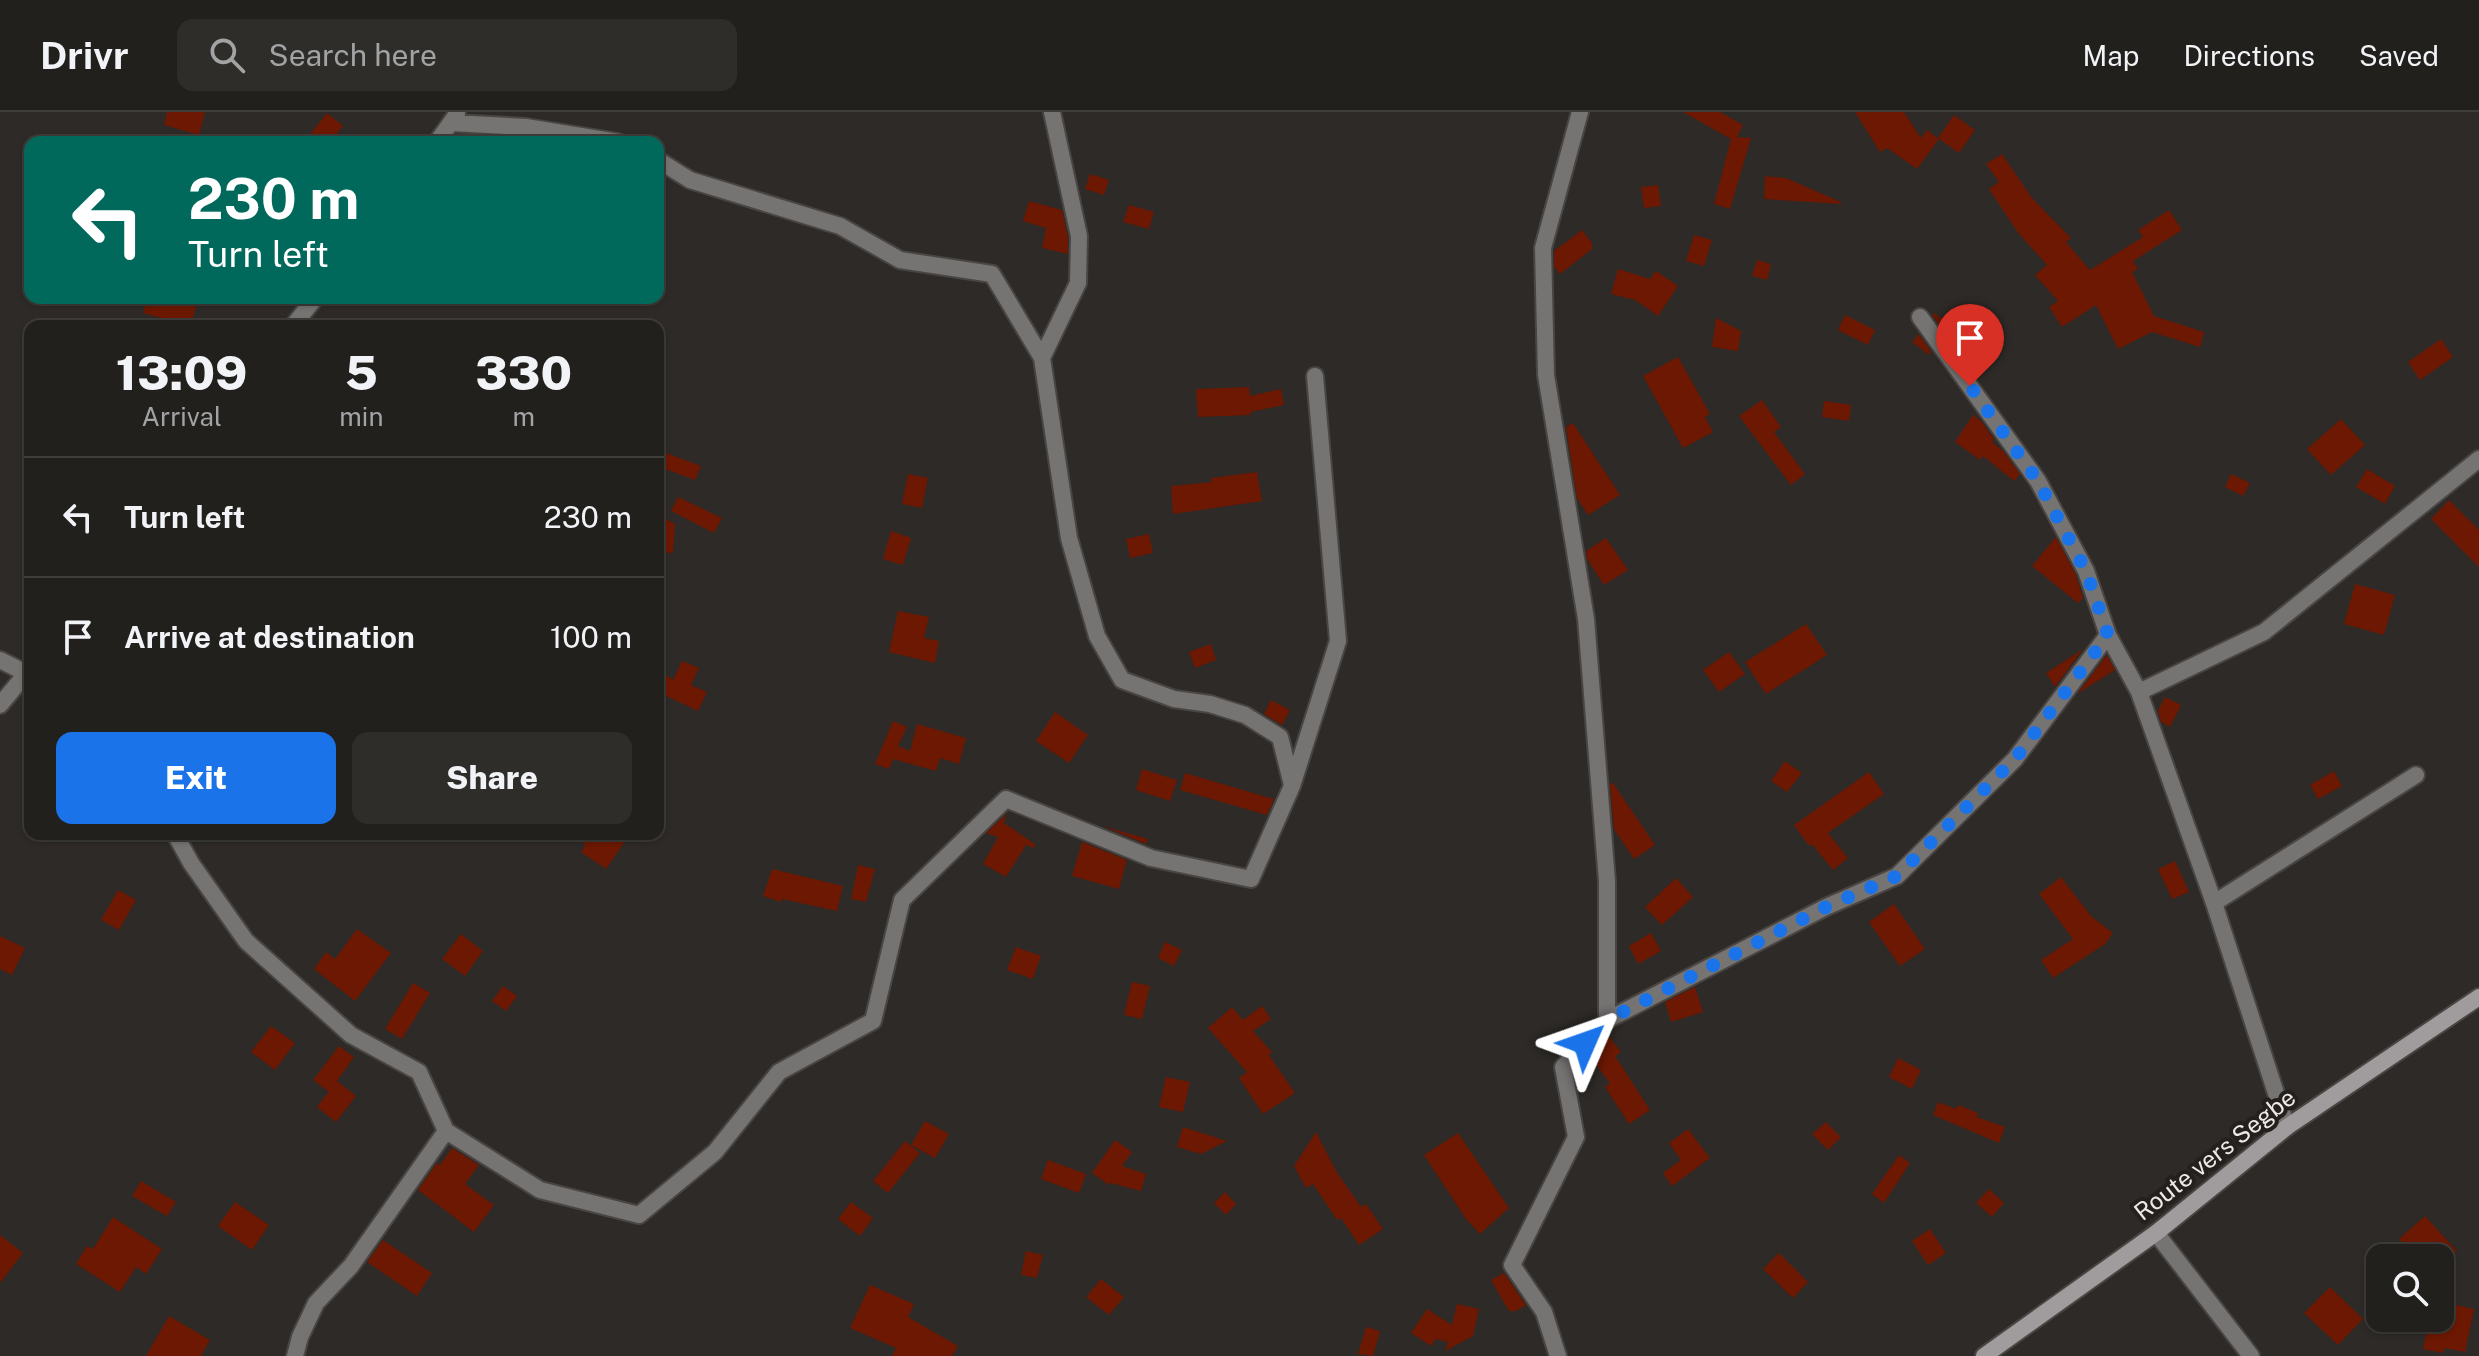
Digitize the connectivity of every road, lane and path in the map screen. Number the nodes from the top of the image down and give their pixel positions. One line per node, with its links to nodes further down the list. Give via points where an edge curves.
1 (1052, 112): 10 (street, via 1079,236 1078,283)
2 (1580, 112): 24 (street, via 1543,248 1546,375 1586,619 1607,881)
3 (455, 117): 4 (street); 5 (street)
4 (441, 136)
5 (581, 136)
6 (664, 164): 10 (street, via 690,180 840,226 900,260 992,274)
7 (310, 304): 9 (street)
8 (1920, 317): 13 (street, via 2038,481 2086,571)
9 (298, 320)
10 (1042, 358): 20 (street, via 1069,538 1097,636 1122,680 1174,699 1245,715 1280,737)
11 (1315, 376): 20 (street, via 1338,641)
12 (2479, 459): 17 (street, via 2264,632)
13 (2108, 635): 17 (street); 24 (street, via 2015,759 1897,876)
14 (0, 660): 15 (street)
15 (24, 669)
16 (24, 676): 18 (street)
17 (2139, 692): 22 (street)
18 (0, 705)
19 (2416, 775): 22 (street)
20 (1292, 786): 26 (street, via 1251,879 1151,858 1006,799 902,900 873,1021 779,1072 715,1152 639,1215 540,1190)
21 (178, 840): 26 (street, via 246,941 351,1035 419,1072)
22 (2214, 903): 25 (street)
23 (2479, 997): 25 (main road, Route vers Segbe)
24 (1607, 1020): 29 (street, via 1563,1067 1576,1137 1512,1265 1544,1312)
25 (2287, 1127): 27 (main road, Route vers Segbe)
26 (446, 1131): 28 (street, via 351,1266 316,1303)
27 (2156, 1233): 30 (main road, Route vers Segbe); 31 (street)
28 (295, 1356)
29 (1558, 1356)
30 (1984, 1356)
31 (2251, 1356)

